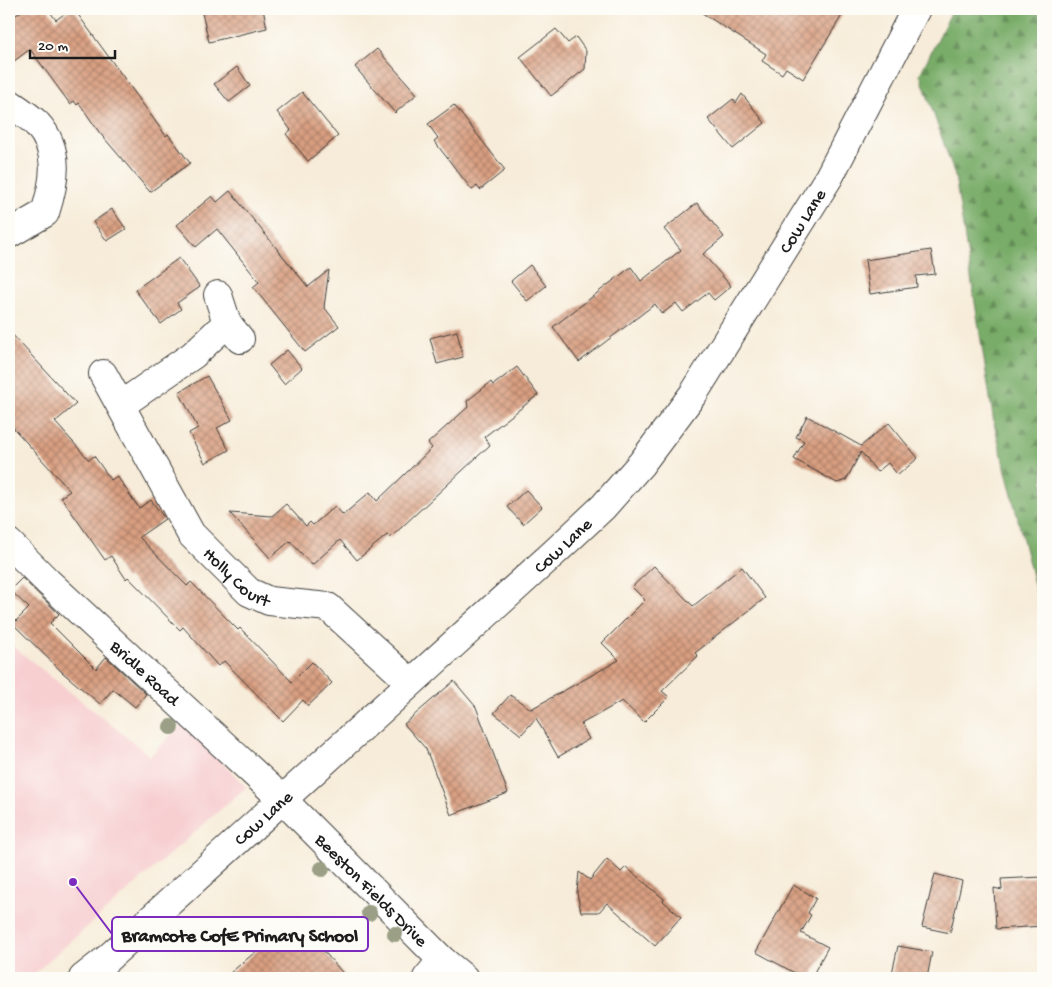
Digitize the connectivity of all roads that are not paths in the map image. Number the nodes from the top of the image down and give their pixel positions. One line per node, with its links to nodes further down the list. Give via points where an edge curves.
1 (916, 9): 8 (street, Cow Lane, via 829,177 694,394 604,507)
2 (9, 103): 3 (street, via 37,124 51,146 55,168 54,186 45,212)
3 (9, 234)
4 (218, 295): 6 (street, via 234,331)
5 (103, 374): 6 (street, Holly Court)
6 (121, 405): 8 (street, Holly Court, via 191,534 249,592 269,601 328,607)
7 (9, 543): 9 (street, Bridle Road)
8 (410, 682): 9 (street, Cow Lane)
9 (282, 799): 10 (street, Beeston Fields Drive); 11 (street, Cow Lane)
10 (435, 969): 12 (street, Beeston Fields Drive)
11 (83, 978)
12 (464, 978)

